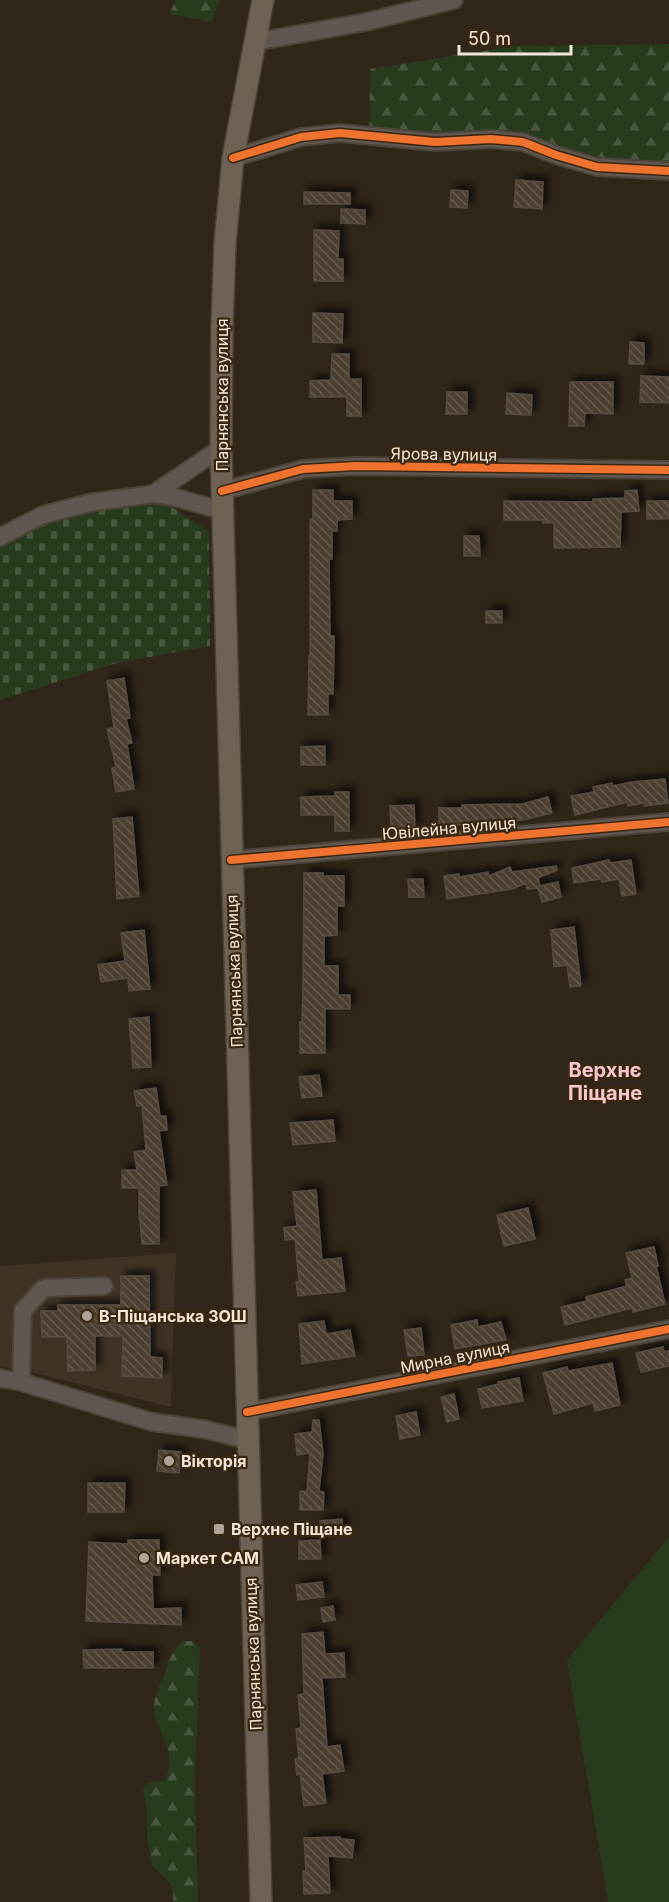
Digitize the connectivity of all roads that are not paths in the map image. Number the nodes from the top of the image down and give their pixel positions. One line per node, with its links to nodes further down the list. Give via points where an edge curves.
1 (263, 0): 3 (main road, Парнянська вулиця)
2 (454, 0): 3 (street, via 366,22)
3 (255, 42): 4 (main road, Парнянська вулиця)
4 (233, 159): 5 (street, via 301,137 340,133 435,142 523,142 597,167); 6 (main road, Парнянська вулиця, via 224,267)
5 (669, 171)
6 (220, 448): 8 (street); 9 (main road, Парнянська вулиця)
7 (669, 470): 9 (street, Ярова вулиця, via 356,466 303,469)
8 (153, 494): 9 (street); 10 (street, via 89,503 43,515)
9 (222, 501): 12 (main road, Парнянська вулиця)
10 (0, 537)
11 (669, 822): 12 (street, Ювілейна вулиця)
12 (231, 860): 17 (main road, Парнянська вулиця)
13 (104, 1286): 16 (street, via 45,1288 23,1310)
14 (669, 1329): 17 (street, Мирна вулиця)
15 (0, 1378): 16 (street)
16 (21, 1382): 18 (street, via 152,1422)
17 (247, 1412): 18 (main road, Парнянська вулиця)
18 (248, 1440): 19 (main road, Парнянська вулиця)
19 (261, 1902)

